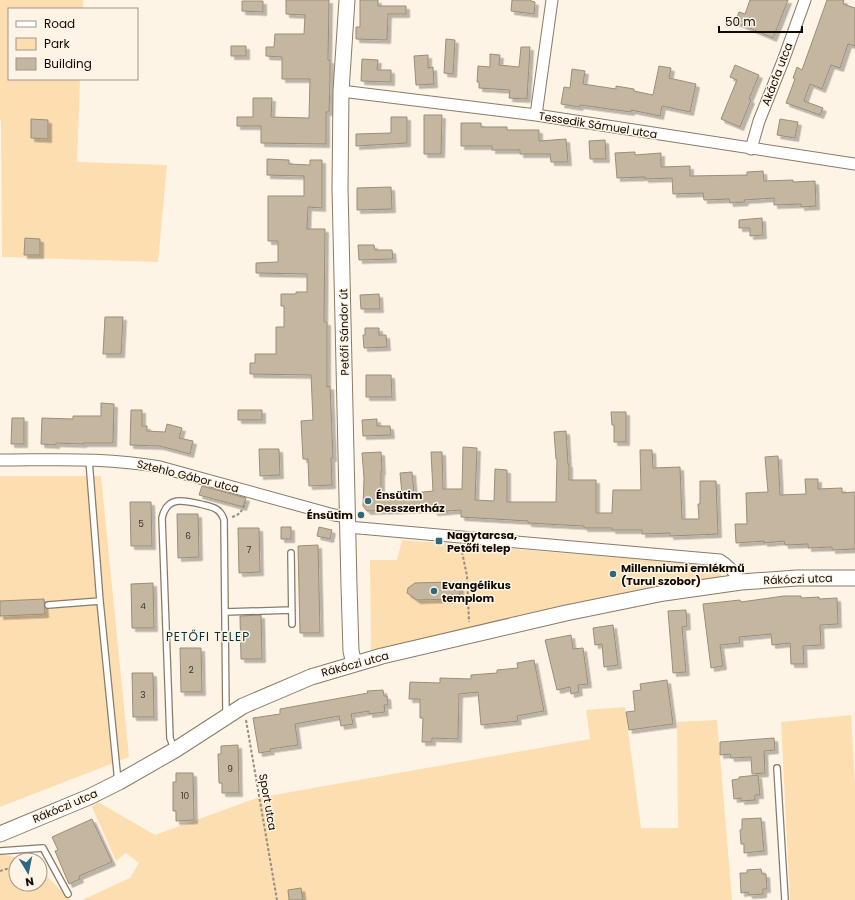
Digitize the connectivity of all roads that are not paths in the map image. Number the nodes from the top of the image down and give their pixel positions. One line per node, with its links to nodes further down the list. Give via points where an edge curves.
1 (347, 0): 4 (main road, Petőfi Sándor út)
2 (552, 0): 5 (street)
3 (805, 0): 6 (street, Akácfa utca, via 759,121)
4 (341, 91): 5 (street, Tessedik Sámuel utca); 10 (main road, Petőfi Sándor út, via 340,196)
5 (536, 115): 6 (street, Tessedik Sámuel utca)
6 (751, 149): 7 (street, Tessedik Sámuel utca)
7 (855, 164)
8 (0, 460): 9 (street, Sztehlo Gábor utca)
9 (89, 460): 10 (street, Sztehlo Gábor utca, via 121,461 160,467 334,514); 14 (lane)
10 (348, 522): 13 (street, via 459,536 720,560 726,563); 19 (main road, Petőfi Sándor út, via 351,651)
11 (291, 553): 16 (lane)
12 (855, 578): 13 (main road, Rákóczi utca, via 797,578)
13 (741, 582): 19 (main road, Rákóczi utca, via 664,593 566,613)
14 (100, 602): 15 (lane); 23 (lane)
15 (48, 605)
16 (292, 610): 17 (lane); 18 (lane)
17 (225, 612): 20 (lane); 21 (lane, via 224,520 221,512 184,500 175,501 166,508 162,518 170,738)
18 (292, 624)
19 (354, 664): 20 (main road, Rákóczi utca, via 288,685)
20 (226, 716): 21 (main road, Rákóczi utca)
21 (175, 750): 23 (main road, Rákóczi utca)
22 (777, 768): 27 (lane)
23 (118, 782): 24 (main road, Rákóczi utca)
24 (0, 834)
25 (0, 851): 26 (lane, via 43,848)
26 (68, 894)
27 (785, 900)

